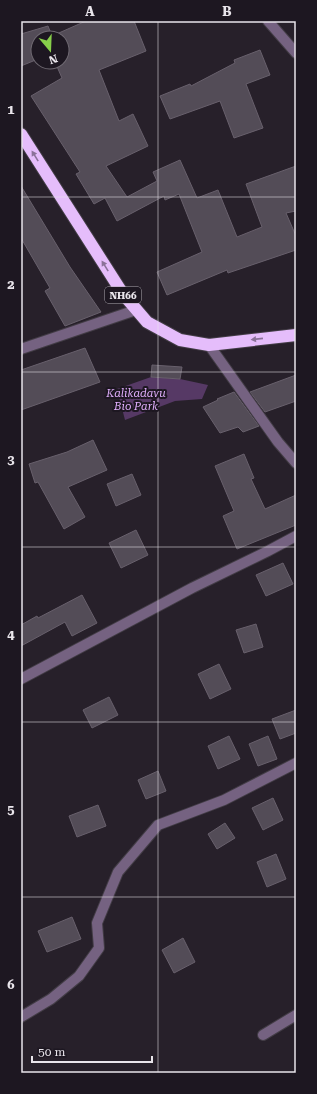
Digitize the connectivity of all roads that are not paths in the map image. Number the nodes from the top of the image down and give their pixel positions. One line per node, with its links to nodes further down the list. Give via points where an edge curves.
1 (268, 21): 2 (street)
2 (296, 53)
3 (21, 134): 4 (highway, NH66, one-way to 3, via 122,294)
4 (136, 310): 6 (highway, NH66, via 147,322 180,340); 7 (street)
5 (296, 335): 6 (highway, NH66, one-way to 6)
6 (209, 345): 8 (street, via 278,442)
7 (21, 349)
8 (296, 463)
9 (296, 536): 10 (street)
10 (21, 679)
11 (296, 764): 13 (street, via 224,800 158,825 118,872 97,923 99,948 79,976 51,1000)
12 (296, 1015): 14 (street)
13 (21, 1017)
14 (263, 1035)

